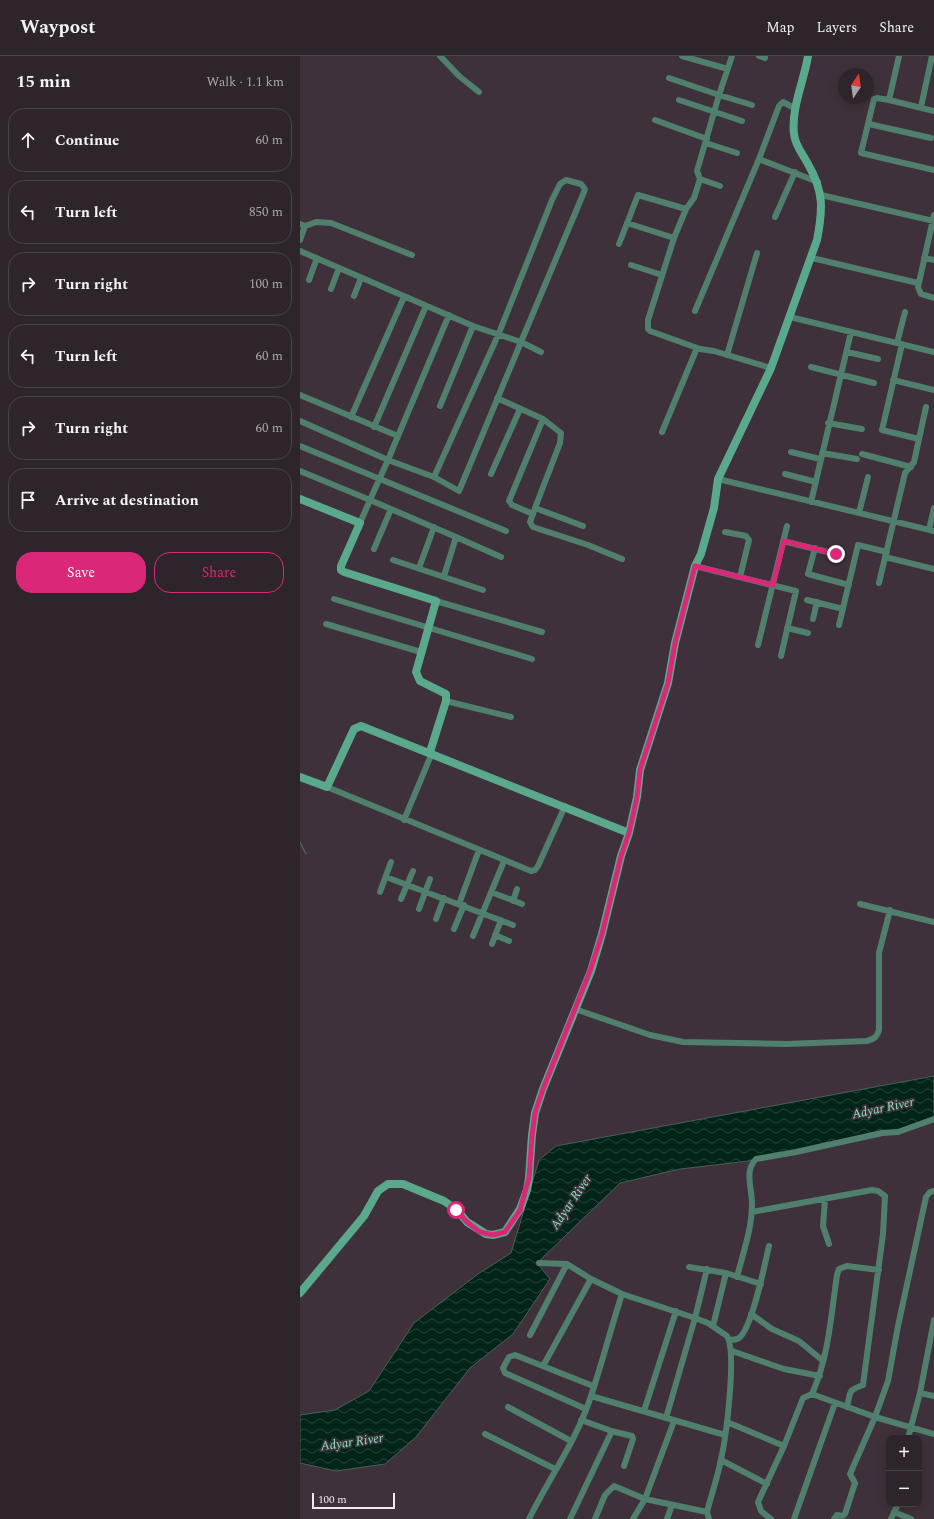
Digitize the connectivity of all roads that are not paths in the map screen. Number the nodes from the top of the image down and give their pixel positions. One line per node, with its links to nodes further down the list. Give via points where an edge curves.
1 (440, 56): 9 (street)
2 (682, 56): 7 (street)
3 (732, 56): 7 (street)
4 (808, 56): 15 (street)
5 (899, 56): 12 (street)
6 (932, 56): 14 (street)
7 (728, 68): 10 (street)
8 (669, 78): 10 (street)
9 (479, 92)
10 (719, 95): 13 (street); 17 (street)
11 (679, 100): 17 (street)
12 (889, 100): 14 (street); 20 (street, via 874,99)
13 (752, 105)
14 (921, 107): 16 (street)
15 (796, 109): 24 (street, via 781,103); 28 (street, via 796,142)
16 (934, 111)
17 (715, 112): 19 (street); 22 (street)
18 (655, 120): 22 (street)
19 (742, 120)
20 (869, 124): 21 (street); 25 (street, via 861,153)
21 (931, 138)
22 (706, 141): 23 (street); 27 (street, via 697,171)
23 (737, 153)
24 (759, 159): 26 (street); 57 (street)
25 (934, 170)
26 (795, 172): 28 (street); 32 (street)
27 (700, 179): 29 (street); 31 (street, via 694,198)
28 (818, 182): 30 (street)
29 (720, 186)
30 (821, 195): 33 (street); 43 (street, via 820,220)
31 (686, 209): 34 (street, via 638,196); 36 (street)
32 (774, 217)
33 (934, 219): 44 (street)
34 (627, 223): 36 (street); 38 (street)
35 (303, 225): 37 (street); 41 (street, via 316,222 331,224)
36 (674, 238): 48 (street)
37 (300, 240)
38 (619, 244)
39 (300, 251): 42 (street)
40 (756, 253): 70 (street)
41 (412, 255)
42 (317, 258): 47 (street); 50 (street)
43 (812, 258): 51 (street); 60 (street)
44 (924, 258): 45 (street); 51 (street)
45 (934, 260)
46 (631, 265): 48 (street)
47 (339, 268): 49 (street); 52 (street)
48 (662, 275): 66 (street, via 648,320 648,329 650,332)
49 (361, 278): 53 (street); 54 (street)
50 (309, 280)
51 (918, 283): 55 (street, via 921,294)
52 (331, 289)
53 (354, 296)
54 (404, 297): 56 (street); 83 (street)
55 (934, 298)
56 (426, 306): 59 (street); 87 (street)
57 (695, 311)
58 (905, 312): 65 (street)
59 (448, 316): 61 (street); 90 (street)
60 (790, 317): 62 (street); 73 (street)
61 (473, 326): 63 (street); 80 (street)
62 (852, 332): 65 (street); 68 (street)
63 (498, 333): 64 (street); 64 (street, via 560,184 566,180 581,184 584,192); 100 (street)
64 (521, 342): 67 (street); 79 (street)
65 (900, 344): 69 (street); 75 (street)
66 (697, 348): 70 (street); 89 (street)
67 (541, 352)
68 (846, 352): 71 (street); 74 (street)
69 (934, 352)
70 (727, 355): 73 (street)
71 (878, 360)
72 (810, 367): 74 (street)
73 (771, 368): 103 (street)
74 (841, 374): 76 (street); 86 (street)
75 (893, 380): 77 (street); 91 (street, via 882,430)
76 (874, 383)
77 (934, 390)
78 (300, 395): 83 (street)
79 (497, 398): 82 (street); 100 (street, via 459,491)
80 (440, 406)
81 (926, 407): 91 (street)
82 (520, 409): 84 (street); 98 (street)
83 (351, 417): 87 (street)
84 (543, 419): 110 (street, via 561,433 562,437); 110 (street, via 509,501 512,505)
85 (300, 421): 95 (street)
86 (828, 423): 88 (street); 94 (street)
87 (374, 427): 90 (street)
88 (862, 429)
89 (662, 432)
90 (398, 436): 95 (street)
91 (919, 440): 96 (street)
92 (300, 446): 102 (street)
93 (791, 452): 94 (street)
94 (821, 456): 96 (street, via 859,457); 104 (street)
95 (388, 460): 100 (street); 102 (street)
96 (911, 467): 112 (street, via 905,473)
97 (300, 471): 106 (street)
98 (491, 474)
99 (784, 474): 104 (street)
100 (434, 477)
101 (868, 477): 111 (street)
102 (380, 479): 106 (street); 117 (street)
103 (718, 479): 107 (street); 129 (street, via 714,508)
104 (816, 482): 107 (street)
105 (300, 499): 113 (street)
106 (370, 500): 109 (street); 113 (street)
107 (811, 502): 111 (street)
108 (934, 508): 118 (street)
109 (391, 509): 116 (street); 123 (street)
110 (534, 511): 114 (street); 127 (street, via 530,522 533,527)
111 (859, 513): 112 (street)
112 (894, 522): 118 (street); 125 (street)
113 (360, 523): 140 (street, via 343,559 341,570)
114 (583, 526)
115 (787, 526): 121 (street)
116 (434, 527): 120 (street); 130 (street)
117 (506, 531)
118 (932, 531)
119 (724, 532): 133 (street, via 746,536 749,540)
120 (456, 537): 126 (street); 132 (street)
121 (784, 541): 122 (street); 135 (street)
122 (815, 548): 124 (street); 136 (street, via 808,574)
123 (374, 549)
124 (836, 554)
125 (886, 555): 131 (street); 134 (street); 136 (street, via 858,546)
126 (501, 556)
127 (622, 559)
128 (393, 560): 130 (street)
129 (695, 566): 133 (street); 161 (street, via 675,643 668,683 640,770)
130 (419, 568): 132 (street)
131 (934, 569)
132 (444, 576): 137 (street)
133 (740, 577): 135 (street)
134 (879, 583)
135 (773, 585): 147 (street, via 796,591); 150 (street)
136 (849, 585): 142 (street)
137 (484, 590)
138 (334, 599): 146 (street)
139 (807, 600): 141 (street)
140 (436, 601): 146 (street); 148 (street)
141 (817, 602): 142 (street); 143 (street)
142 (843, 609): 145 (street)
143 (813, 619)
144 (326, 624): 151 (street)
145 (839, 625)
146 (428, 627): 151 (street); 153 (street)
147 (787, 628): 149 (street); 152 (street)
148 (542, 632)
149 (808, 633)
150 (758, 645)
151 (421, 652): 154 (street, via 416,672 418,678 443,691 446,694)
152 (781, 656)
153 (532, 659)
154 (446, 701): 155 (street); 156 (street)
155 (510, 717)
156 (431, 753): 158 (street, via 366,726 357,726); 159 (street); 160 (street)
157 (300, 777): 158 (street)
158 (327, 787): 160 (street)
159 (564, 806): 161 (street); 163 (street, via 534,870)
160 (404, 820): 162 (street)
161 (629, 833): 191 (street, via 602,934)
162 (479, 850): 163 (street); 178 (street)
163 (504, 861): 172 (street)
164 (391, 862): 166 (street)
165 (413, 871): 168 (street)
166 (386, 877): 168 (street); 171 (street)
167 (430, 879): 170 (street)
168 (407, 884): 170 (street); 174 (street)
169 (517, 889): 175 (street)
170 (425, 891): 173 (street); 179 (street)
171 (380, 892)
172 (491, 892): 175 (street); 181 (street)
173 (444, 898): 178 (street); 182 (street)
174 (401, 900)
175 (513, 901): 176 (street)
176 (522, 904)
177 (860, 904): 180 (street)
178 (461, 905): 181 (street); 186 (street)
179 (419, 909)
180 (890, 910): 184 (street); 191 (street, via 881,942 879,1030 873,1039 867,1041 786,1044 683,1042 650,1035)
181 (482, 913): 183 (street); 188 (street)
182 (436, 919)
183 (501, 920): 185 (street); 187 (street)
184 (934, 922)
185 (513, 925)
186 (454, 929)
187 (495, 935): 189 (street); 190 (street)
188 (473, 936)
189 (509, 941)
190 (492, 944)
191 (575, 1009): 207 (street, via 535,1113 527,1190 510,1227 499,1235 486,1234 467,1222 444,1201 403,1184 388,1184 378,1190 364,1216)
192 (934, 1120): 195 (street, via 898,1132 882,1133 756,1159 750,1169)
193 (934, 1191): 230 (street, via 926,1197 888,1381)
194 (825, 1199): 195 (street); 196 (street, via 823,1226); 202 (street, via 872,1190 883,1193 885,1204)
195 (752, 1212): 204 (street)
196 (829, 1244)
197 (769, 1246): 206 (street)
198 (539, 1263): 199 (street)
199 (567, 1264): 205 (street); 214 (street)
200 (688, 1267): 201 (street)
201 (707, 1269): 203 (street); 211 (street)
202 (879, 1270): 217 (street, via 847,1266 839,1269 829,1338); 227 (street, via 863,1385 853,1388)
203 (726, 1273): 204 (street); 213 (street)
204 (737, 1277): 206 (street)
205 (591, 1279): 208 (street); 218 (street)
206 (761, 1284): 210 (street)
207 (300, 1293)
208 (622, 1294): 209 (street); 220 (street)
209 (676, 1311): 211 (street); 229 (street)
210 (751, 1314): 215 (street, via 740,1337); 217 (street, via 772,1329 795,1338)
211 (695, 1318): 213 (street); 231 (street)
212 (934, 1320): 221 (street)
213 (713, 1326): 215 (street, via 723,1331)
214 (530, 1335)
215 (730, 1340): 216 (street)
216 (732, 1351): 219 (street, via 784,1369); 234 (street)
217 (822, 1360): 219 (street)
218 (544, 1366): 220 (street); 228 (street, via 515,1354 509,1357 503,1372)
219 (820, 1376): 222 (street)
220 (593, 1386): 223 (street)
221 (920, 1393): 224 (street); 235 (street)
222 (812, 1394): 225 (street); 242 (street, via 803,1398)
223 (591, 1396): 228 (street); 229 (street)
224 (934, 1396)
225 (835, 1403): 227 (street); 259 (street)
226 (508, 1407): 241 (street)
227 (847, 1407): 230 (street)
228 (586, 1409): 232 (street)
229 (644, 1411): 231 (street)
230 (875, 1417): 235 (street); 260 (street, via 850,1474 855,1483 845,1514 837,1515)
231 (666, 1418): 233 (street)
232 (581, 1420): 236 (street); 241 (street)
233 (674, 1421): 239 (street); 247 (street)
234 (726, 1422): 239 (street); 242 (street)
235 (911, 1427): 238 (street); 240 (street)
236 (611, 1431): 244 (street, via 632,1436); 253 (street)
237 (485, 1434): 245 (street)
238 (934, 1434)
239 (725, 1435): 243 (street)
240 (909, 1435)
241 (571, 1441): 245 (street)
242 (784, 1446): 246 (street)
243 (721, 1460): 246 (street); 250 (street)
244 (624, 1466)
245 (555, 1469): 252 (street)
246 (767, 1484): 258 (street, via 758,1505)
247 (645, 1499): 248 (street); 254 (street, via 614,1486 605,1495); 255 (street)
248 (672, 1505): 250 (street); 256 (street)
249 (896, 1507): 251 (street)
250 (707, 1512): 257 (street)
251 (894, 1512): 261 (street); 262 (street)
252 (530, 1519)
253 (570, 1519)
254 (595, 1519)
255 (633, 1519)
256 (667, 1519)
257 (709, 1519)
258 (771, 1519)
259 (794, 1519)
260 (834, 1519)
261 (891, 1519)
262 (911, 1519)

